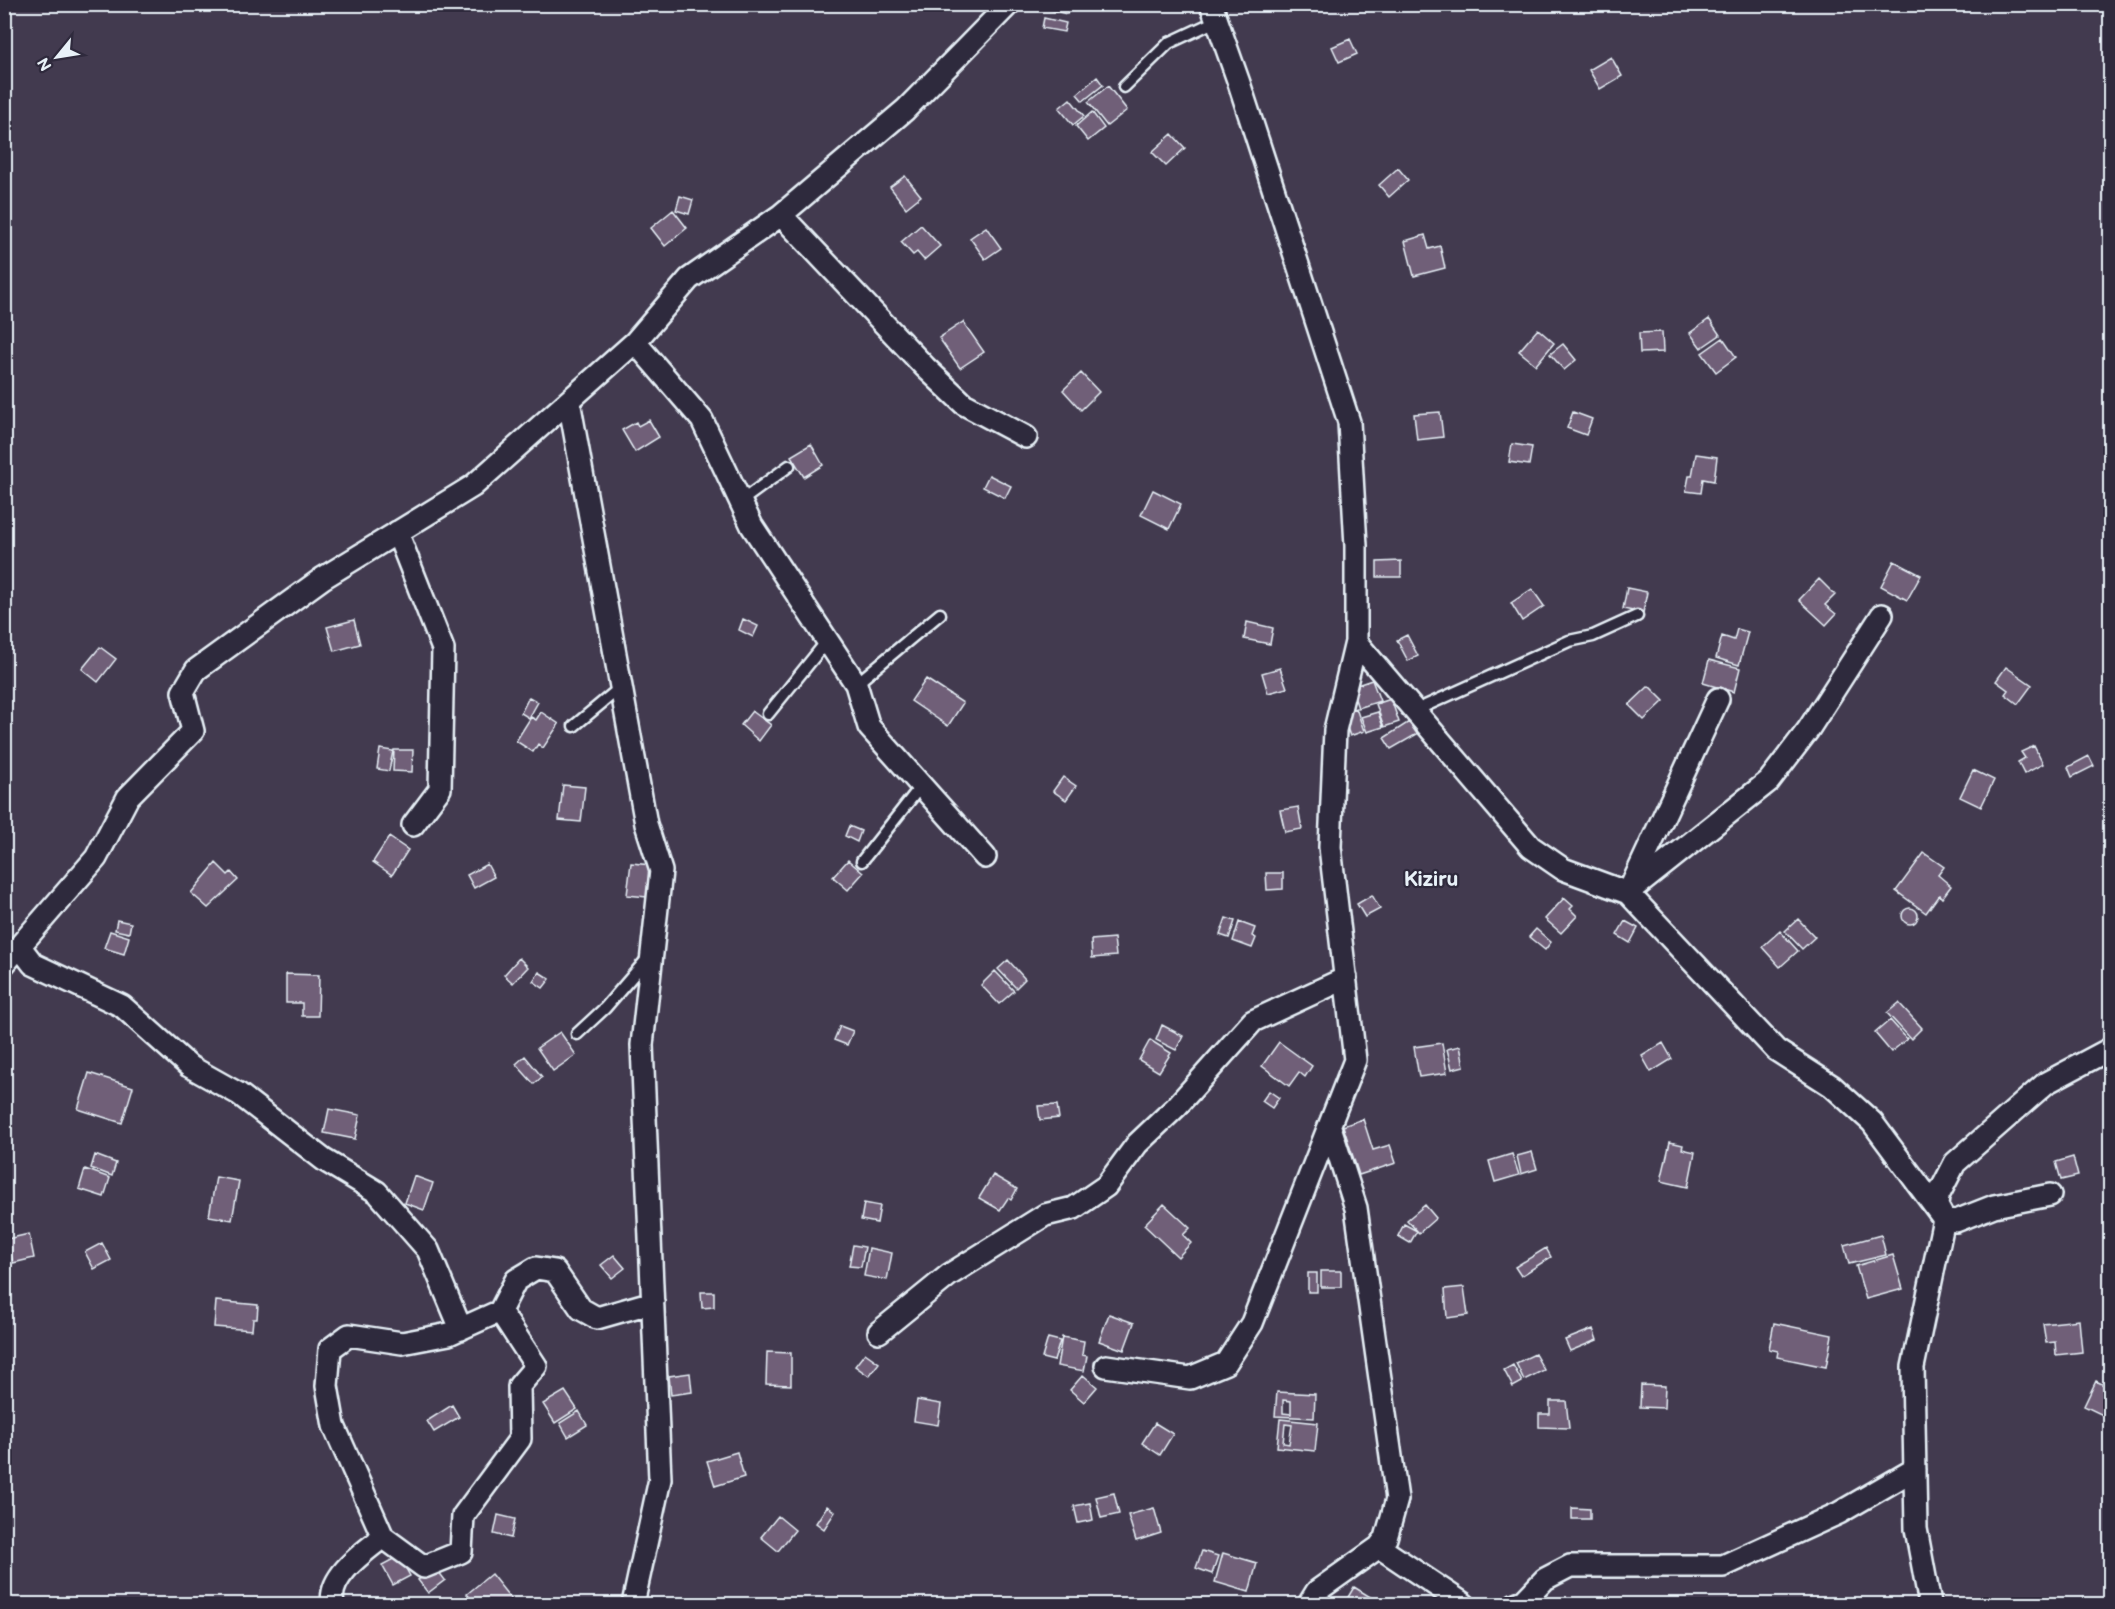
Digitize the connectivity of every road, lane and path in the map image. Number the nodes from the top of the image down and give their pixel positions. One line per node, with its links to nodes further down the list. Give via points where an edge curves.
1 (1009, 4): 4 (street, via 904,110)
2 (1213, 13): 3 (lane, via 1169,43); 15 (street, via 1349,423 1356,546)
3 (1124, 87)
4 (781, 215): 5 (street, via 689,279); 7 (street, via 964,404)
5 (634, 342): 6 (street); 9 (street, via 702,420)
6 (569, 401): 10 (street, via 473,486); 17 (street)
7 (1026, 436)
8 (789, 466): 9 (lane)
9 (740, 502): 14 (street)
10 (397, 532): 23 (street, via 443,649 440,789); 27 (street, via 323,578 196,670 183,692 193,731 128,797 96,858)
11 (940, 614): 16 (lane)
12 (1882, 615): 26 (street, via 1808,730 1769,781)
13 (1637, 616): 19 (lane, via 1593,636 1569,640)
14 (827, 641): 16 (street); 20 (lane)
15 (1356, 642): 19 (street); 30 (street, via 1335,730 1330,847)
16 (856, 684): 22 (street, via 869,727)
17 (621, 687): 21 (lane); 28 (street, via 646,824 661,871)
18 (1718, 699): 26 (street)
19 (1414, 711): 26 (street, via 1531,847 1563,869)
20 (768, 714)
21 (574, 726)
22 (921, 786): 24 (street); 25 (lane)
23 (413, 825)
24 (985, 857)
25 (862, 861)
26 (1628, 893): 35 (street, via 1776,1050 1832,1086 1872,1122)
27 (20, 947): 29 (street); 38 (street, via 33,964 122,1006 189,1066 239,1094 324,1160 376,1192 428,1250)
28 (652, 953): 31 (lane); 36 (street, via 642,1045)
29 (4, 964)
30 (1346, 978): 33 (street, via 1355,1060); 39 (street, via 1253,1021 1137,1144 1106,1186 1074,1208 1045,1215 949,1275)
31 (577, 1034)
32 (2110, 1049): 35 (street, via 2046,1083 1955,1163 1938,1196 1937,1206)
33 (1330, 1127): 40 (street, via 1252,1323 1226,1363 1190,1378); 43 (street, via 1356,1208 1397,1499 1386,1539)
34 (2050, 1195): 35 (street, via 1994,1206 1956,1221)
35 (1944, 1220): 41 (street, via 1912,1367)
36 (653, 1302): 37 (street, via 597,1318 581,1309 555,1271 536,1268 516,1280); 45 (street, via 660,1479)
37 (500, 1311): 38 (street); 42 (street, via 536,1366 519,1386 520,1439 464,1516 461,1552 424,1567)
38 (461, 1329): 42 (street, via 402,1343 349,1335 330,1349 327,1386 334,1426)
39 (879, 1332)
40 (1106, 1366)
41 (1914, 1469): 48 (street, via 1839,1512 1723,1566 1570,1566 1545,1580 1526,1600); 49 (street, via 1916,1529)
42 (384, 1537): 44 (street, via 362,1553 334,1585)
43 (1379, 1547): 46 (street, via 1317,1591); 47 (street)
44 (333, 1605)
45 (633, 1605)
46 (1309, 1605)
47 (1464, 1605)
48 (1515, 1605)
49 (1930, 1605)

